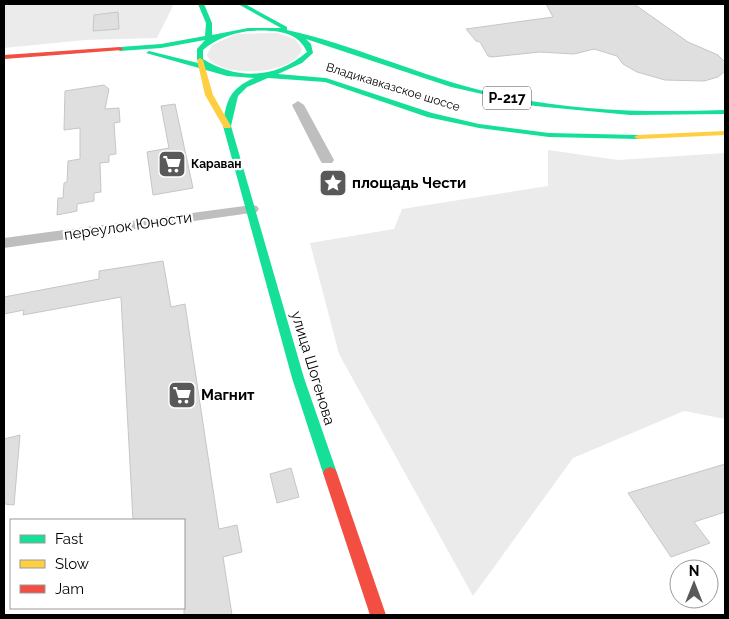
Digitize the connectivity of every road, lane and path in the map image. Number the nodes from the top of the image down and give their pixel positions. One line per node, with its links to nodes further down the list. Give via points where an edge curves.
1 (201, 4): 4 (main road, via 209,23)
2 (241, 4): 3 (main road, Владикавказское шоссе / Р-217)
3 (294, 33): 4 (main road, Р-217, via 256,28); 8 (main road, Р-217, via 310,45 311,52 288,70); 10 (main road, Владикавказское шоссе / Р-217, via 452,85 534,103 637,115)
4 (208, 40): 5 (main road); 7 (main road, via 199,52)
5 (126, 49): 6 (main road); 7 (main road)
6 (4, 57)
7 (203, 65): 8 (main road, Р-217, via 237,75); 11 (main road, via 203,77 219,116)
8 (268, 75): 11 (main road, via 231,96); 12 (main road, Владикавказское шоссе / Р-217, via 324,80 431,116 518,131 605,137)
9 (295, 105): 13 (street)
10 (725, 112)
11 (227, 126): 14 (main road, улица Шогенова)
12 (725, 133)
13 (323, 160)
14 (252, 209): 15 (street, переулок Юности); 16 (main road, улица Шогенова, via 298,378)
15 (4, 243)
16 (378, 615)

